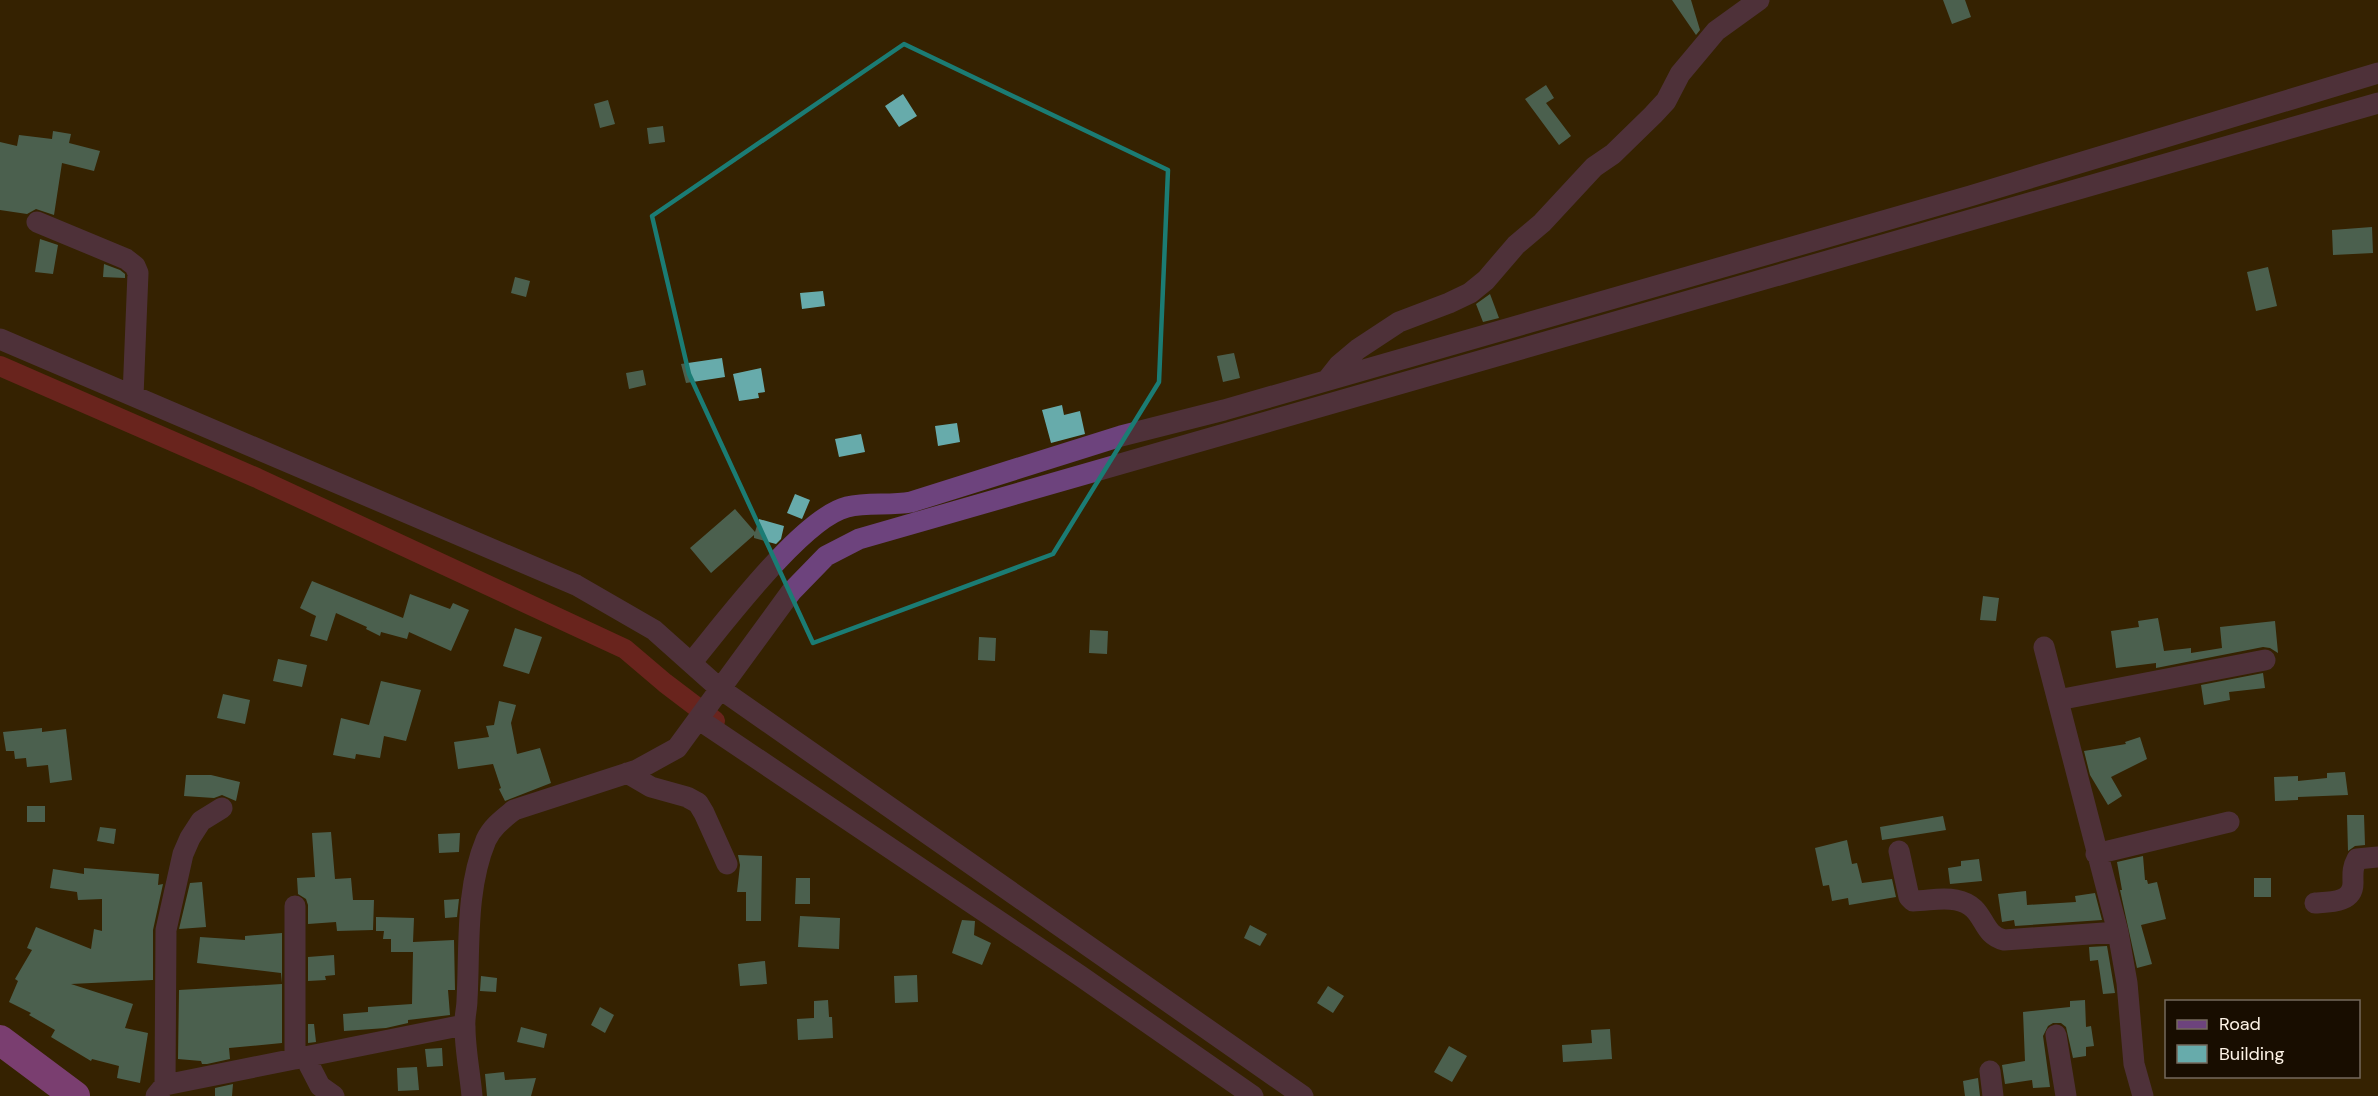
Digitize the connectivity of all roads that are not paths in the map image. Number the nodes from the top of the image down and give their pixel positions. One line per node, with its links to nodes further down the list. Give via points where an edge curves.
1 (1759, 0): 6 (street, via 1716,31 1680,74 1653,116 1594,167 1486,280 1470,293 1399,322 1358,349)
2 (2378, 72): 6 (street, via 1971,196)
3 (2378, 103): 12 (street, via 859,539 826,556 791,592)
4 (37, 222): 7 (street, via 135,266 138,273)
5 (0, 339): 7 (street)
6 (1328, 379): 10 (street, via 1121,436 911,502 846,507 830,514 779,559)
7 (133, 396): 10 (street, via 576,585 654,630)
8 (2044, 647): 11 (street)
9 (2265, 660): 11 (street)
10 (691, 663): 12 (street)
11 (2058, 700): 17 (street)
12 (710, 702): 13 (street, via 677,748); 32 (street, via 1050,955); 33 (street)
13 (627, 773): 19 (street, via 651,787 698,803); 23 (street, via 514,810 491,831 476,876 470,916)
14 (222, 808): 28 (street, via 201,821 190,838 166,930)
15 (2229, 822): 17 (street)
16 (1899, 851): 22 (street, via 1913,901 1958,900 1981,915 1995,938)
17 (2096, 854): 22 (street)
18 (2378, 857): 20 (street, via 2357,859 2353,886 2344,899)
19 (727, 864)
20 (2315, 903)
21 (295, 906): 26 (street)
22 (2118, 932): 36 (street, via 2134,1064)
23 (464, 1025): 26 (street); 31 (street)
24 (2056, 1035): 35 (street)
25 (0, 1040): 29 (highway)
26 (300, 1058): 28 (street); 30 (street, via 320,1086)
27 (1990, 1071): 34 (street)
28 (160, 1091)
29 (75, 1096)
30 (334, 1096)
31 (472, 1096)
32 (1253, 1096)
33 (1303, 1096)
34 (1993, 1096)
35 (2066, 1096)
36 (2143, 1096)

